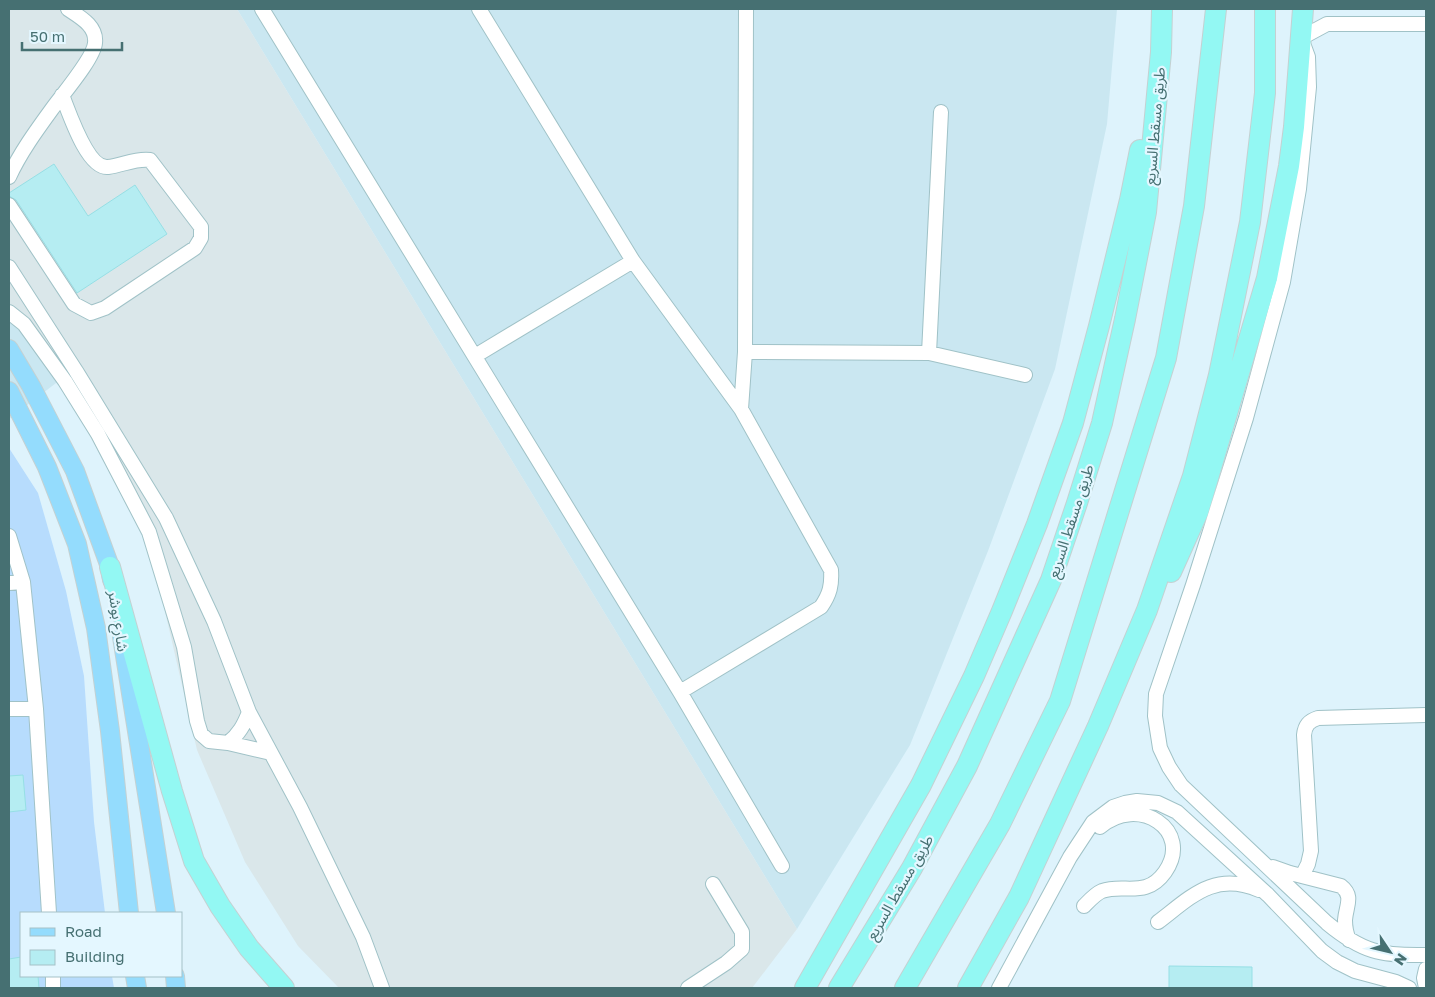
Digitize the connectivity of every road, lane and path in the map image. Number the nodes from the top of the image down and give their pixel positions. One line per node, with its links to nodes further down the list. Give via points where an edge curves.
1 (68, 9): 12 (street, via 91,27 96,43 92,54)
2 (262, 9): 22 (street)
3 (479, 9): 16 (street)
4 (746, 9): 20 (street)
5 (1162, 9): 11 (highway, طريق مسقط السريع)
6 (1216, 9): 61 (highway, via 1194,206 1166,358 1060,700 1000,824)
7 (1265, 9): 30 (highway, via 1265,93 1248,232 1219,375 1198,457)
8 (1303, 9): 10 (highway)
9 (1426, 24): 10 (street, via 1327,24)
10 (1301, 38): 30 (highway, via 1294,128 1275,243 1258,312 1198,512 1171,573); 41 (street, via 1309,67 1309,87 1299,189 1283,282 1246,418 1159,684 1155,705 1160,748 1175,776)
11 (1161, 52): 38 (highway, via 1130,200 1073,423 1037,524 974,676 920,785); 60 (highway, طريق مسقط السريع, via 1146,212 1125,319 1102,423 1051,580 967,766 912,868)
12 (62, 95): 14 (street); 15 (street, via 88,154 106,167 150,160 201,227 201,238 195,248 105,308 91,313 74,304)
13 (941, 112): 21 (street)
14 (9, 177)
15 (9, 205)
16 (633, 261): 22 (street); 25 (street)
17 (9, 267): 34 (street, via 166,518 214,621)
18 (9, 312): 36 (street, via 24,324 65,381 98,434 140,513 149,532 184,647 197,721 209,741)
19 (9, 349): 27 (main road, شارع بوشر, via 75,471)
20 (745, 352): 21 (street); 25 (street)
21 (929, 353): 23 (street)
22 (474, 356): 31 (street)
23 (1025, 375)
24 (9, 391): 49 (main road, شارع بوشر, via 47,467 77,544 96,628)
25 (741, 409): 31 (street, via 831,570 832,586 821,607)
26 (9, 536): 28 (street)
27 (110, 567): 50 (main road, شارع بوشر); 55 (highway, via 194,861 248,948)
28 (23, 582): 29 (street); 33 (street)
29 (9, 583)
30 (1147, 610): 62 (highway, via 1019,897)
31 (680, 692): 42 (street)
32 (9, 709): 33 (street)
33 (36, 709): 48 (street)
34 (249, 712): 36 (street, via 244,727); 37 (street)
35 (1426, 715): 39 (street, via 1318,718 1307,724 1304,735)
36 (228, 743): 37 (street)
37 (271, 753): 56 (street, via 363,937)
38 (886, 842): 58 (highway); 59 (highway)
39 (1311, 851): 43 (street); 44 (street)
40 (1070, 857): 46 (street, via 1093,822 1113,807 1137,801 1158,803 1185,818); 47 (street, via 1082,850 1104,823 1129,814 1154,819 1171,839 1169,864 1160,878 1138,889 1100,892); 63 (street)
41 (1266, 864): 43 (street); 52 (street)
42 (782, 866)
43 (1302, 876): 44 (street)
44 (1328, 882): 52 (street, via 1341,886 1348,894 1345,926)
45 (713, 884): 57 (street, via 742,932 742,949)
46 (1268, 895): 51 (street, via 1231,882 1213,885 1197,892); 64 (street, via 1337,962)
47 (1084, 906)
48 (49, 912)
49 (129, 912)
50 (166, 912)
51 (1158, 922)
52 (1349, 940): 53 (street, via 1383,954)
53 (1426, 955)
54 (1426, 969): 65 (street)
55 (284, 988)
56 (382, 988)
57 (688, 988)
58 (790, 988)
59 (805, 988)
60 (839, 988)
61 (906, 988)
62 (968, 988)
63 (999, 988)
64 (1409, 988)
65 (1426, 988)

